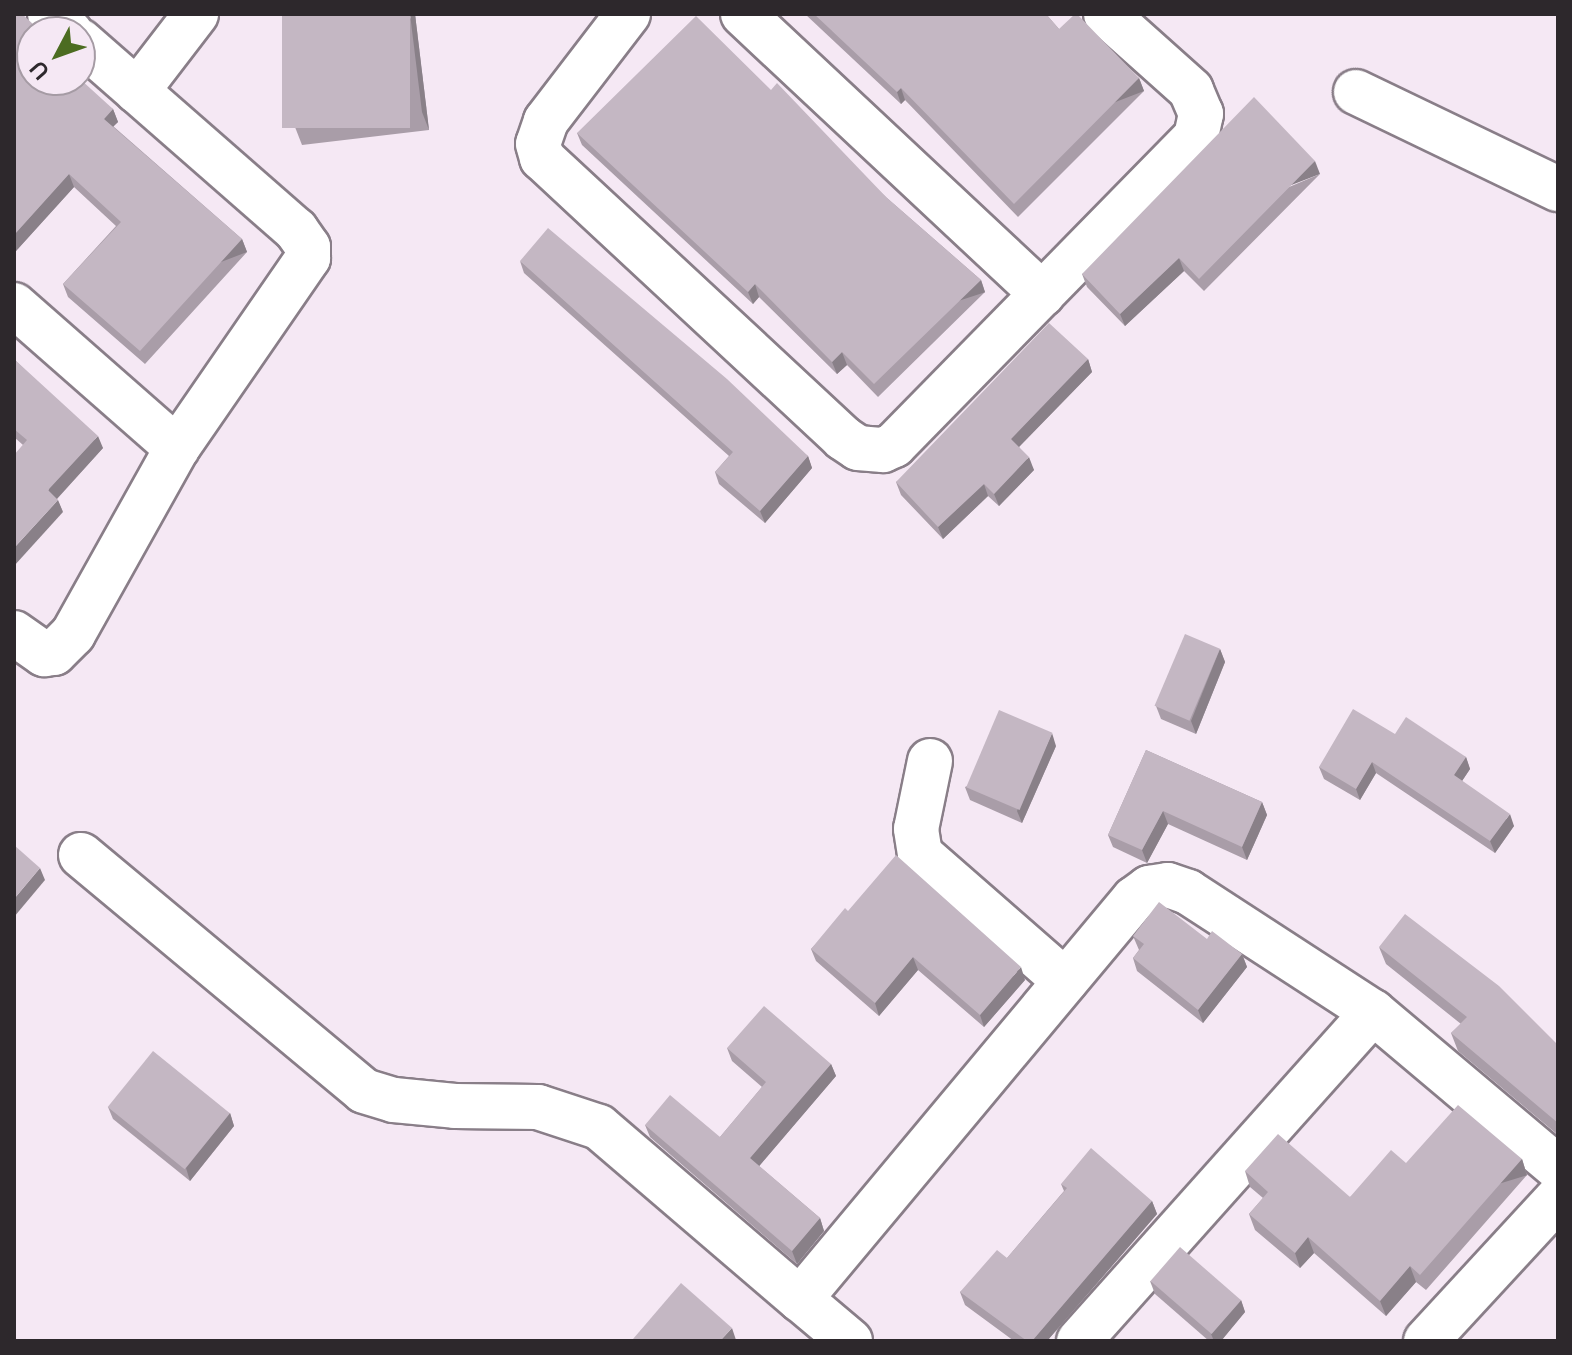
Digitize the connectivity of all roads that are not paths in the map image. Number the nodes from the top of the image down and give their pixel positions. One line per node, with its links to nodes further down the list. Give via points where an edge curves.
1 (196, 14): 6 (street)
2 (628, 14): 9 (street, via 546,121 538,144 542,158 858,448 883,450 894,445)
3 (743, 14): 9 (street)
4 (1106, 14): 9 (street, via 1191,90 1201,114 1200,127)
5 (96, 55): 6 (street)
6 (137, 91): 11 (street, via 296,230 308,247 306,268)
7 (1356, 92): 8 (street)
8 (1558, 189)
9 (1042, 294)
10 (14, 305): 11 (street)
11 (177, 448): 12 (street, via 64,644 44,654)
12 (14, 633)
13 (930, 761): 15 (street, via 916,829 920,854)
14 (81, 855): 19 (street, via 364,1091 440,1105 538,1107 599,1127)
15 (1065, 981): 16 (street, via 1134,899 1149,888 1168,885 1188,892); 19 (street)
16 (1373, 1012): 17 (street); 21 (street)
17 (1558, 1168)
18 (1558, 1198): 22 (street)
19 (800, 1299): 20 (street)
20 (850, 1341)
21 (1079, 1341)
22 (1426, 1341)

